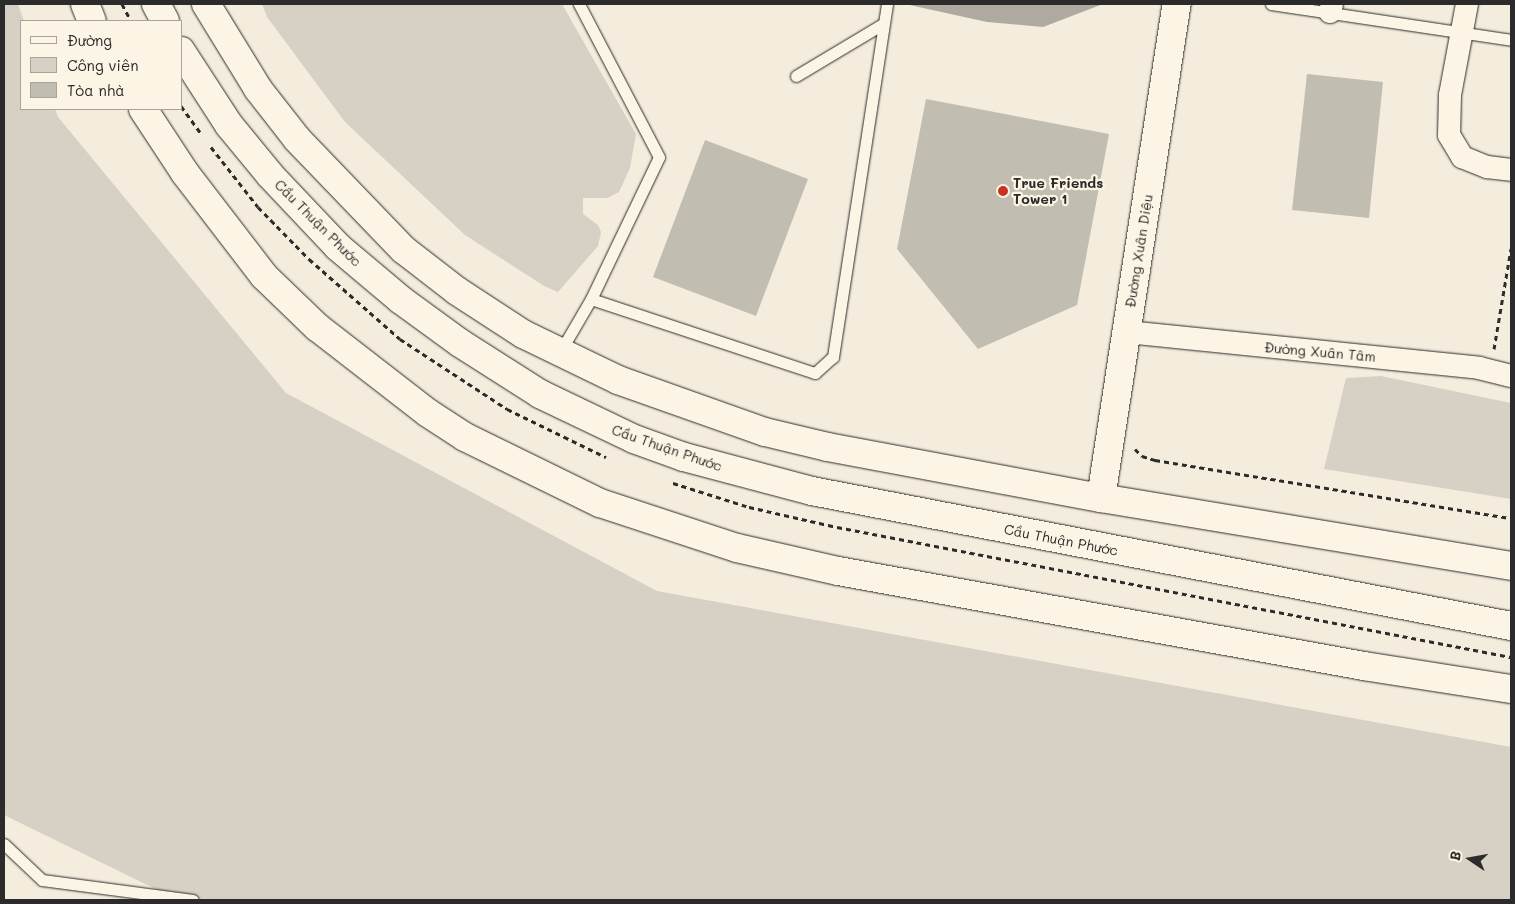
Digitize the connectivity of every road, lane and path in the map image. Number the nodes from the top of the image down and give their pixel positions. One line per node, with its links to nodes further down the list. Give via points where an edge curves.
1 (85, 4): 11 (street)
2 (122, 4): 12 (path)
3 (156, 4): 13 (street)
4 (206, 4): 24 (street, via 258,88 296,139 404,250 457,291 523,334)
5 (579, 4): 22 (lane, via 659,157)
6 (886, 4): 14 (lane)
7 (1177, 4): 23 (street, Đường Xuân Diệu)
8 (1271, 4): 10 (lane)
9 (1467, 4): 15 (street)
10 (1331, 8): 15 (lane)
11 (92, 20)
12 (130, 20)
13 (164, 20)
14 (883, 24): 18 (lane); 22 (lane, via 832,358 815,374)
15 (1462, 32): 16 (lane); 20 (street, via 1450,95 1449,135 1462,157)
16 (1511, 40)
17 (182, 53): 30 (street, Cầu Thuận Phước, via 229,125 270,175 338,247 460,343 540,394 590,420 684,457 812,491)
18 (796, 76)
19 (144, 110): 31 (street, via 186,173 264,276 317,327 428,413 465,437 600,503 737,548 838,571 1364,666)
20 (1511, 170)
21 (1511, 248): 25 (path)
22 (591, 299): 24 (lane)
23 (1127, 332): 25 (street, Đường Xuân Tâm); 27 (street, Đường Xuân Diệu)
24 (560, 352): 27 (street, via 618,380 765,432 880,458)
25 (1501, 374)
26 (1133, 438): 28 (path, via 1134,448 1142,456 1155,460)
27 (1101, 498): 29 (street)
28 (1511, 518)
29 (1511, 566)
30 (1511, 626)
31 (1511, 689)
32 (4, 844): 33 (lane, via 42,880)
33 (193, 900)

